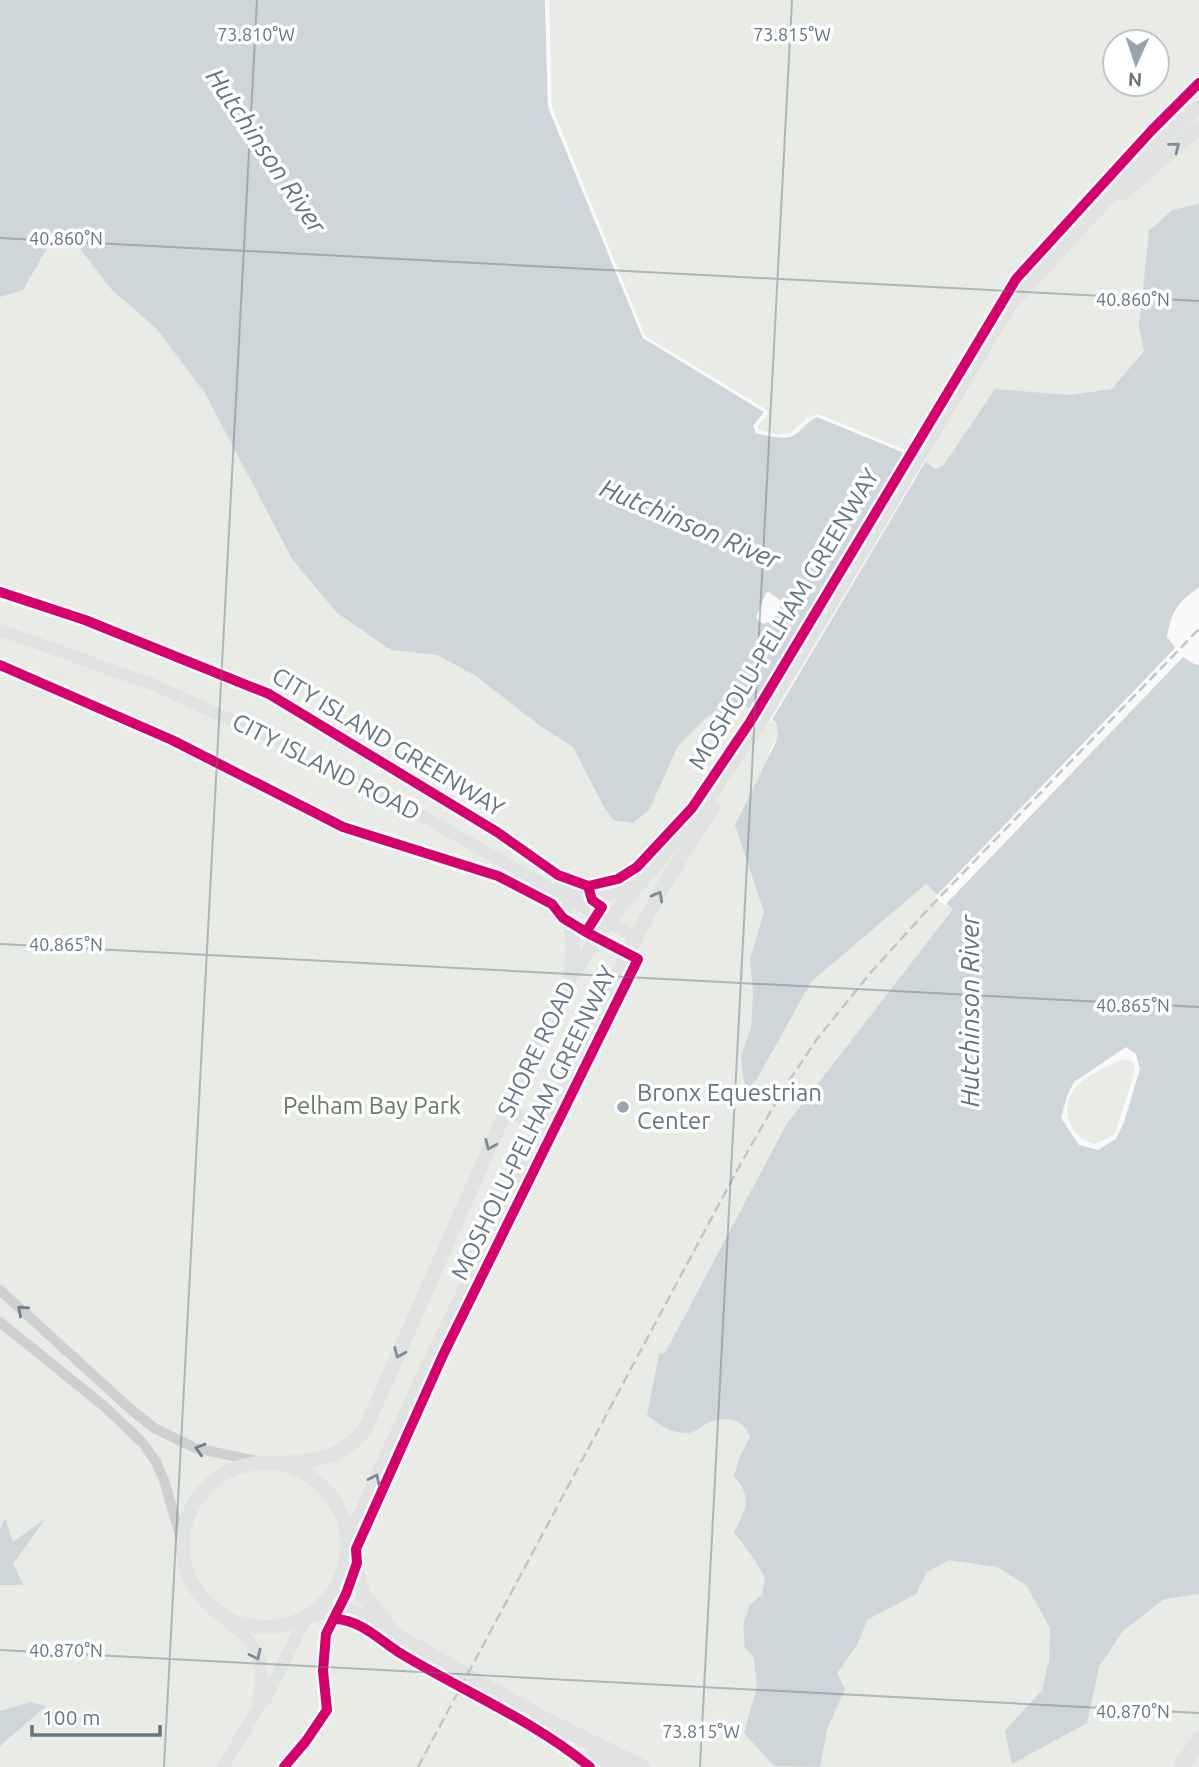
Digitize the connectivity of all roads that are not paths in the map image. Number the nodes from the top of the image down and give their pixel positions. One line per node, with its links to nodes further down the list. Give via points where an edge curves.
1 (1199, 98): 4 (main road)
2 (1199, 107): 4 (main road, SHORE ROAD)
3 (1199, 128): 5 (main road, SHORE ROAD, one-way to 3)
4 (1151, 151): 5 (main road, SHORE ROAD)
5 (1069, 242): 7 (main road, SHORE ROAD, via 1009,306)
6 (0, 630): 9 (main road, CITY ISLAND ROAD, via 154,685 275,738)
7 (758, 726): 8 (main road, SHORE ROAD, via 696,816); 11 (main road, SHORE ROAD, one-way to 7)
8 (647, 876): 9 (main road, via 609,895); 10 (main road, SHORE ROAD)
9 (554, 890): 10 (main road, CITY ISLAND ROAD); 12 (main road, via 572,927)
10 (608, 922): 11 (main road, CITY ISLAND ROAD); 12 (main road, SHORE ROAD)
11 (636, 937): 14 (main road, SHORE ROAD)
12 (569, 981): 13 (main road, SHORE ROAD)
13 (513, 1095): 14 (main road, via 514,1111 526,1122 538,1123); 17 (main road, SHORE ROAD, one-way to 17, via 369,1423 356,1440 332,1455)
14 (551, 1113): 18 (main road, SHORE ROAD, one-way to 14, via 425,1371)
15 (0, 1290): 17 (street, one-way to 15, via 195,1448 154,1428)
16 (0, 1322): 19 (street, via 144,1443 164,1480)
17 (270, 1463): 18 (main road, via 303,1472 327,1491 343,1517); 19 (main road, via 236,1468 210,1484 188,1516)
18 (348, 1545): 21 (main road, via 337,1586); 22 (highway, via 370,1604)
19 (183, 1546): 20 (main road, via 190,1579)
20 (218, 1613): 21 (main road, via 238,1623 268,1628); 23 (main road, one-way to 23, via 246,1638 261,1664)
21 (312, 1613): 22 (highway, via 350,1612); 23 (main road)
22 (401, 1639): 24 (highway)
23 (256, 1711): 26 (main road)
24 (549, 1723): 27 (highway); 28 (highway)
25 (1199, 1740): 29 (highway)
26 (223, 1767)
27 (617, 1767)
28 (642, 1767)
29 (1181, 1767)

